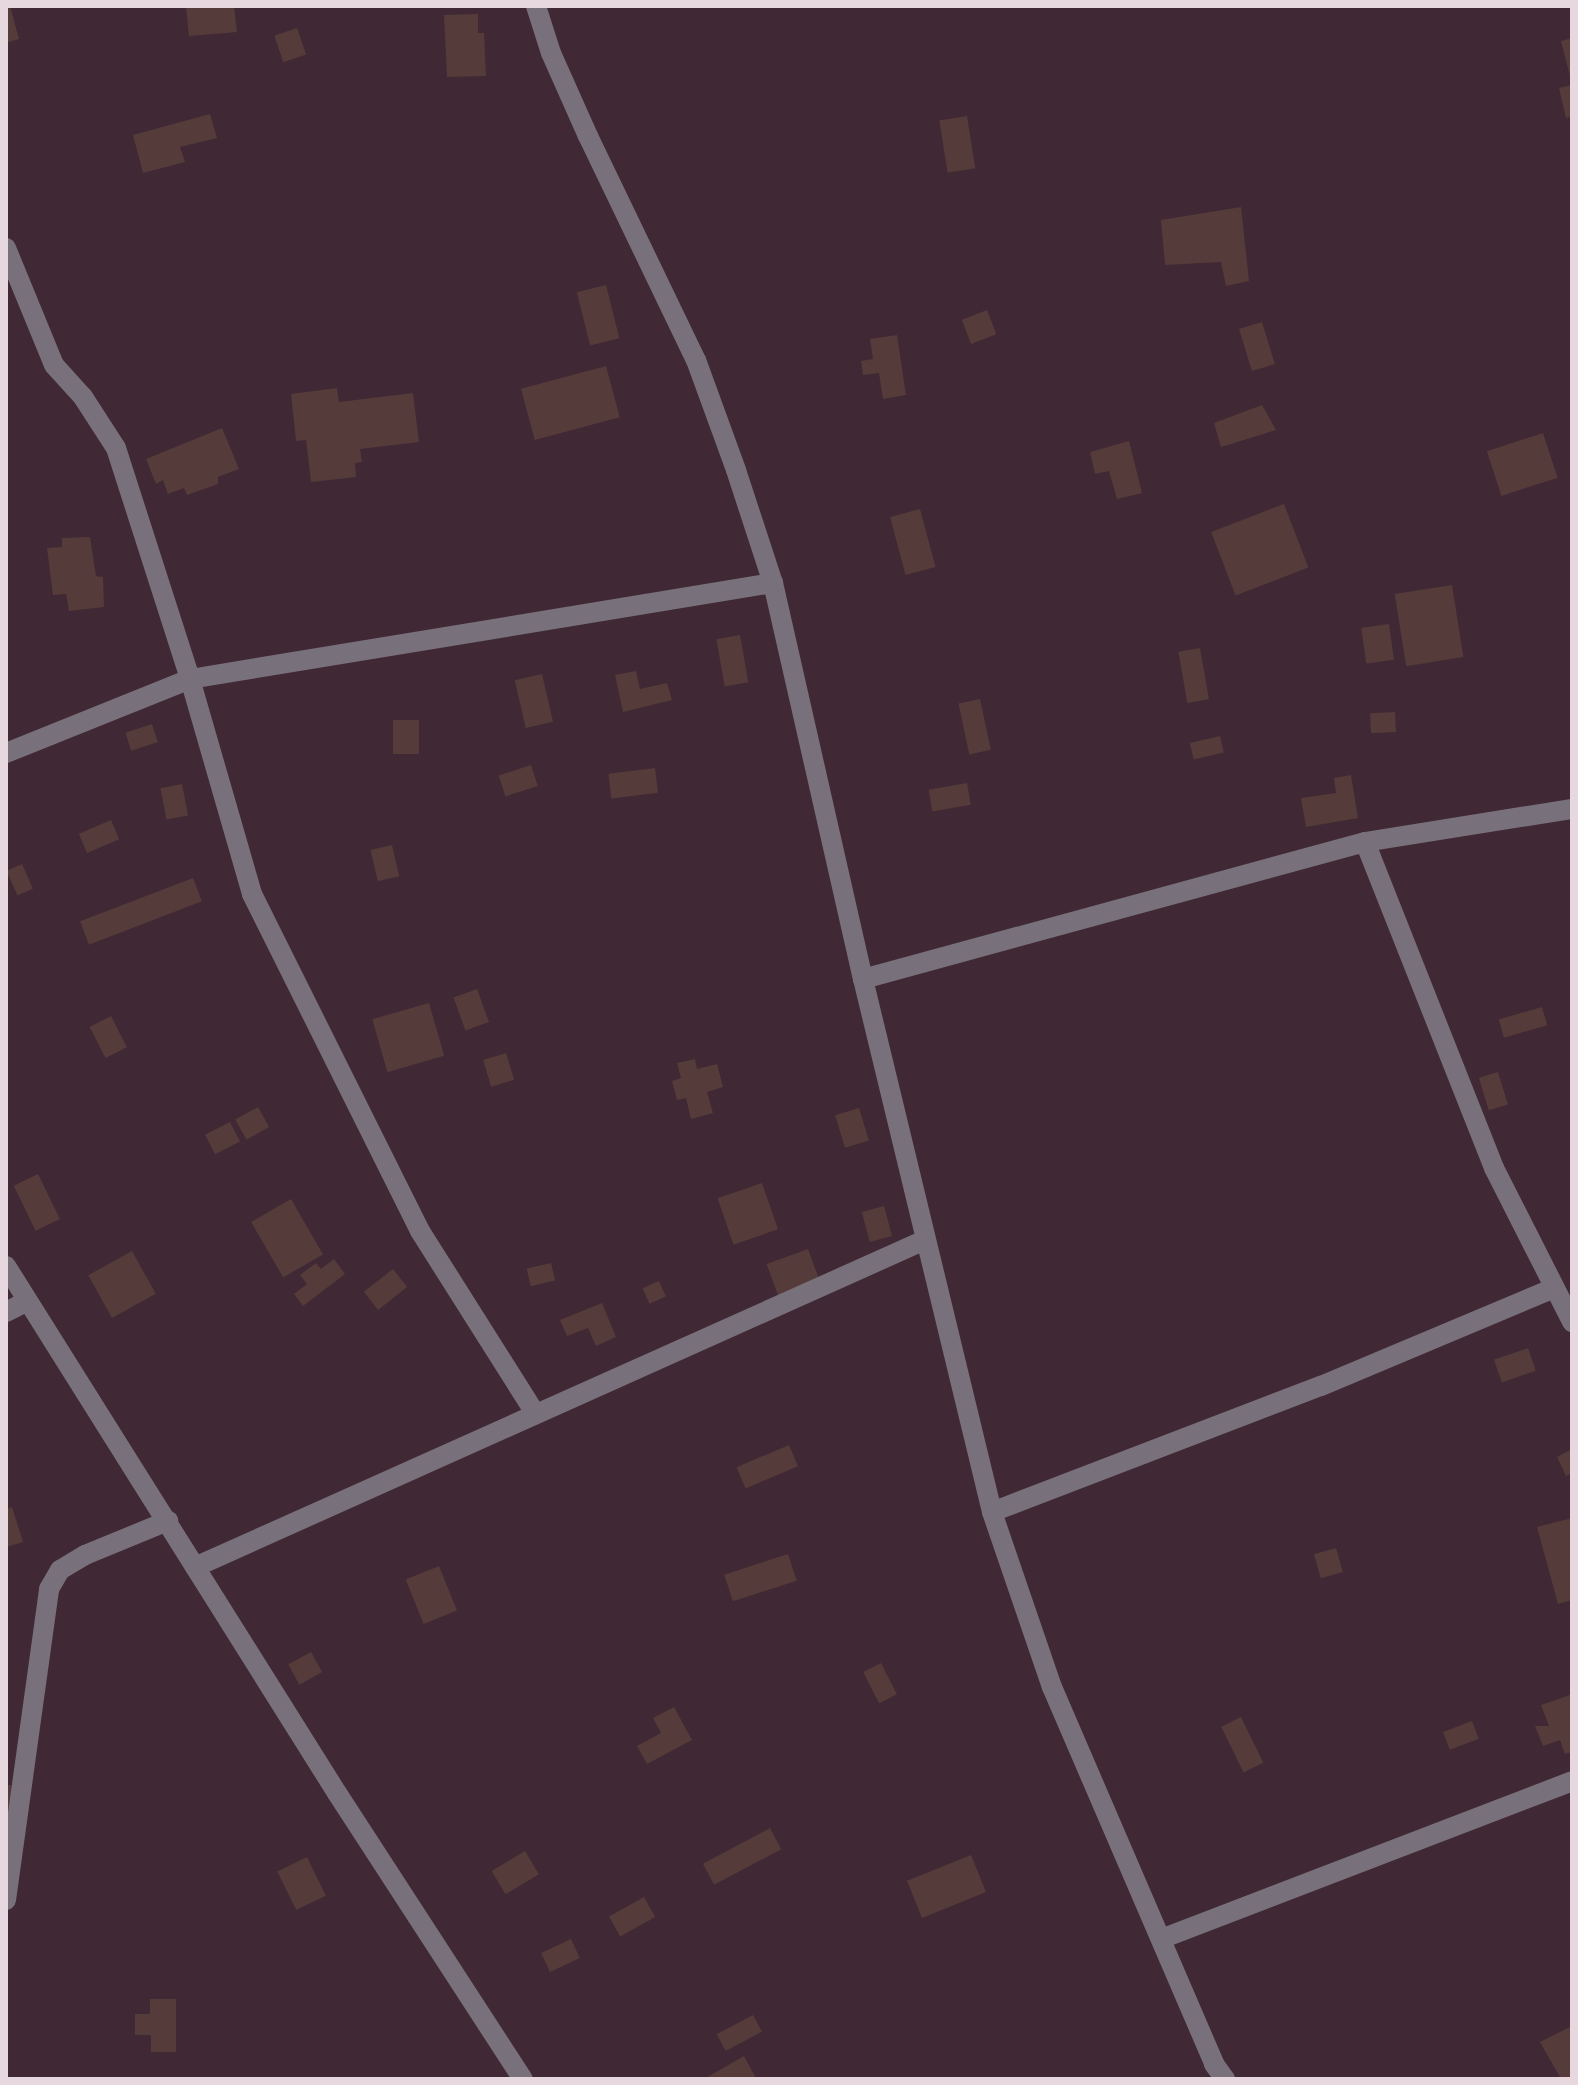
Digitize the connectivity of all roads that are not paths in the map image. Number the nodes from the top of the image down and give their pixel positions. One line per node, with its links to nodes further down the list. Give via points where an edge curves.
1 (536, 6): 3 (street, via 588,136 696,360)
2 (6, 248): 4 (street, via 54,365 83,397 116,448)
3 (773, 583): 4 (street); 8 (street)
4 (190, 679): 5 (street); 15 (street, via 252,894 420,1231)
5 (6, 753)
6 (1572, 809): 7 (street)
7 (1365, 842): 8 (street); 11 (street, via 1494,1168)
8 (863, 979): 9 (street)
9 (925, 1240): 15 (street); 16 (street)
10 (6, 1266): 12 (street)
11 (1554, 1288): 14 (street); 16 (street, via 1321,1386)
12 (26, 1302): 13 (street); 17 (street)
13 (6, 1312)
14 (1572, 1322)
15 (535, 1413): 18 (street)
16 (992, 1512): 21 (street, via 1052,1687)
17 (168, 1521): 18 (street); 20 (street, via 85,1555 60,1570 49,1589)
18 (195, 1567): 22 (street)
19 (1572, 1781): 21 (street)
20 (6, 1900)
21 (1161, 1939): 23 (street)
22 (523, 2079)
23 (1225, 2079)

